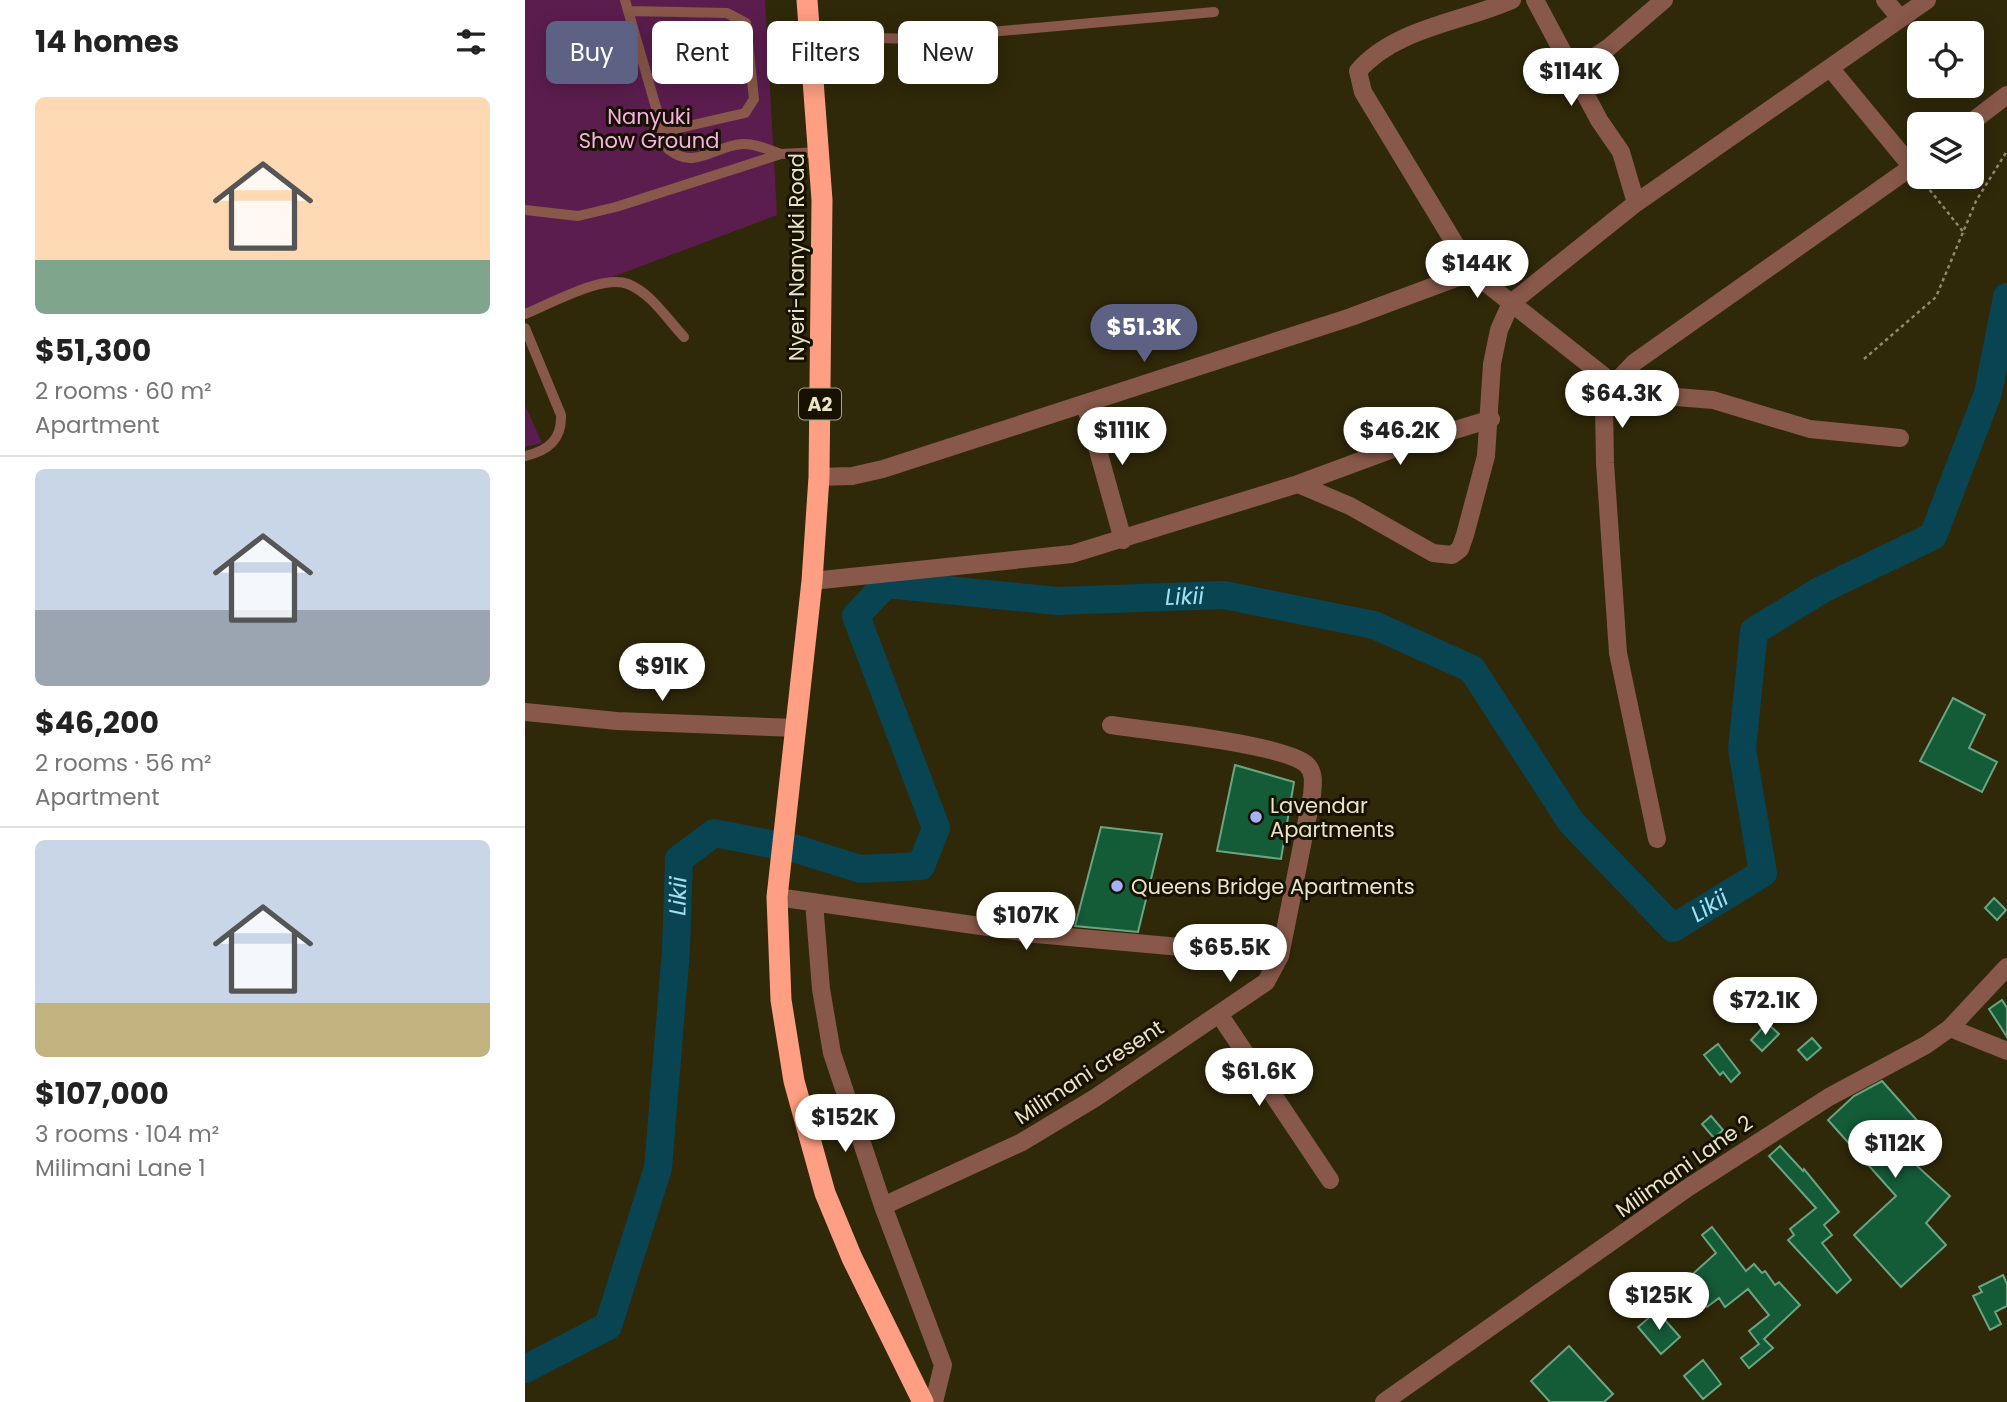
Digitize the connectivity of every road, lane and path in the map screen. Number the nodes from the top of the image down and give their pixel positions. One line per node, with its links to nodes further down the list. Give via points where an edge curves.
1 (625, 0): 8 (lane)
2 (807, 0): 11 (highway, Nyeri-Nanyuki Road / A2)
3 (1512, 0): 28 (street, via 1422,31 1388,48 1358,71 1363,92)
4 (1535, 0): 14 (street)
5 (1664, 0): 14 (street)
6 (1885, 0): 10 (street)
7 (1927, 0): 10 (street)
8 (628, 11): 18 (lane); 18 (lane, via 727,13 746,23 754,99 745,113)
9 (1215, 12): 12 (lane)
10 (1900, 18): 13 (street)
11 (809, 21)
12 (884, 38)
13 (1831, 69): 22 (street); 25 (street)
14 (1574, 71): 25 (street, via 1598,120 1621,152)
15 (815, 84): 20 (highway, Nyeri-Nanyuki Road / A2)
16 (2007, 95): 17 (street)
17 (1984, 113)
18 (662, 132): 21 (lane, via 668,149 683,159 744,144)
19 (2007, 151): 27 (path, via 1976,201)
20 (821, 152): 21 (lane); 39 (highway, Nyeri-Nanyuki Road / A2)
21 (781, 154): 26 (lane, via 578,216)
22 (1907, 156)
23 (1907, 175): 34 (street, via 1635,362)
24 (1932, 189): 27 (path)
25 (1636, 203): 29 (street)
26 (525, 210)
27 (1965, 234): 33 (path, via 1936,297)
28 (1472, 272): 29 (street); 35 (street, via 1351,317)
29 (1511, 303): 34 (street); 36 (street, via 1492,364)
30 (525, 314): 32 (lane, via 603,282 628,284 649,298)
31 (525, 328): 38 (lane, via 561,415 561,428 547,450)
32 (684, 337)
33 (1864, 359)
34 (1614, 384): 37 (street, via 1628,393 1713,400 1810,429); 46 (street, via 1604,405 1603,425 1618,653)
35 (1084, 404): 39 (street, via 867,474); 41 (street)
36 (1491, 419): 40 (street); 40 (street, via 1465,535 1452,555 1433,553 1350,506)
37 (1900, 438)
38 (525, 456)
39 (819, 477): 42 (highway, Nyeri-Nanyuki Road / A2)
40 (1298, 484): 41 (street)
41 (1123, 540): 42 (street, via 1039,558)
42 (812, 581): 45 (highway, Nyeri-Nanyuki Road / A2)
43 (525, 712): 45 (street, via 617,721)
44 (1111, 725): 49 (street, Milimani cresent, via 1272,751 1311,771 1312,794)
45 (797, 728): 47 (highway, Nyeri-Nanyuki Road / A2)
46 (1657, 839)
47 (777, 897): 48 (street); 56 (highway, A2, via 781,1000 807,1135 852,1258)
48 (814, 902): 49 (street, via 1035,934); 55 (street, via 832,1053)
49 (1280, 956): 51 (street, Milimani cresent, via 1266,982)
50 (2007, 967): 52 (street, Milimani Lane 2)
51 (1219, 1014): 54 (street); 55 (street, Milimani cresent, via 1022,1142)
52 (1950, 1028): 53 (street); 58 (street, Milimani Lane 2, via 1887,1069 1829,1097 1689,1187)
53 (2007, 1051)
54 (1330, 1180)
55 (883, 1206): 57 (street, via 943,1365)
56 (923, 1402)
57 (934, 1402)
58 (1384, 1402)

